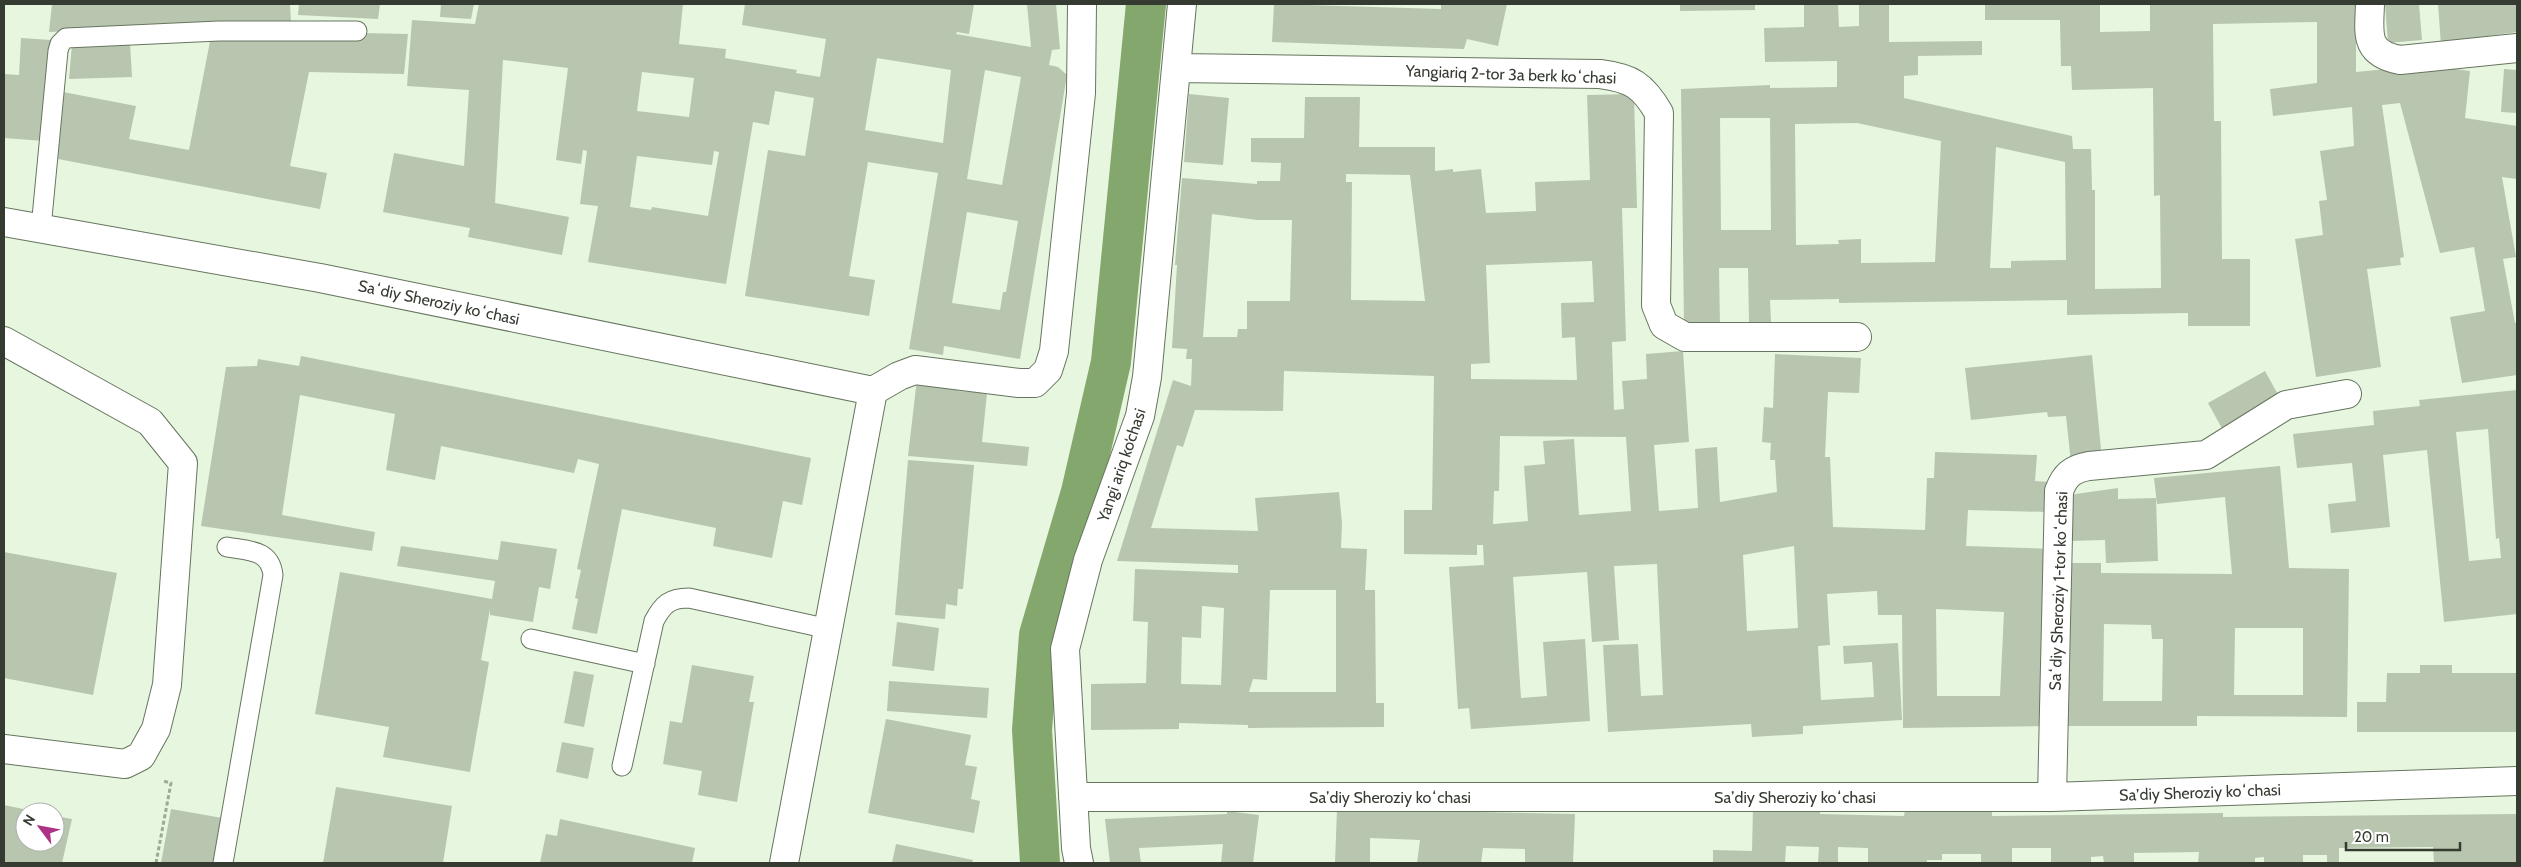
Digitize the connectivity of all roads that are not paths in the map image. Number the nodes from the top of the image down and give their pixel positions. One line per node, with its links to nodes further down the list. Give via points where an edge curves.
1 (1082, 4): 11 (street, via 1081,93 1054,351 1048,370 1035,382 1019,383 915,370)
2 (1182, 4): 6 (street, Yangi ariq ko‘chasi)
3 (2370, 4): 5 (street, via 2369,38 2376,51 2385,57 2400,60)
4 (357, 31): 8 (lane, via 219,31 66,38 58,52)
5 (2517, 48)
6 (1177, 68): 9 (street, Yangiariq 2-tor 3a berk koʻchasi, via 1600,74 1624,77 1648,94 1658,112 1656,305 1664,325 1685,337); 21 (street, Yangi ariq ko‘chasi, via 1147,377 1140,416 1088,560 1065,649)
7 (4, 222): 8 (street, Saʻdiy Sheroziy koʻchasi)
8 (41, 228): 11 (street, Saʻdiy Sheroziy koʻchasi, via 320,278)
9 (1857, 337)
10 (4, 341): 17 (street, via 150,422 183,463 167,685 156,729 141,756 125,764)
11 (873, 391): 14 (street)
12 (2347, 394): 20 (street, Saʻdiy Sheroziy 1-tor koʻchasi, via 2286,405 2206,455 2075,468 2064,478 2059,491)
13 (227, 547): 22 (lane, via 267,557 272,564 273,575)
14 (829, 629): 16 (lane, via 689,598 675,598 663,605 654,621); 23 (street)
15 (531, 639): 16 (lane)
16 (645, 664): 18 (lane)
17 (4, 749)
18 (622, 766)
19 (2517, 781): 20 (street, Saʼdiy Sheroziy koʻchasi)
20 (2052, 796): 21 (street, Saʼdiy Sheroziy koʻchasi)
21 (1073, 797): 24 (street, Yangi ariq ko‘chasi)
22 (222, 863)
23 (784, 863)
24 (1079, 863)

